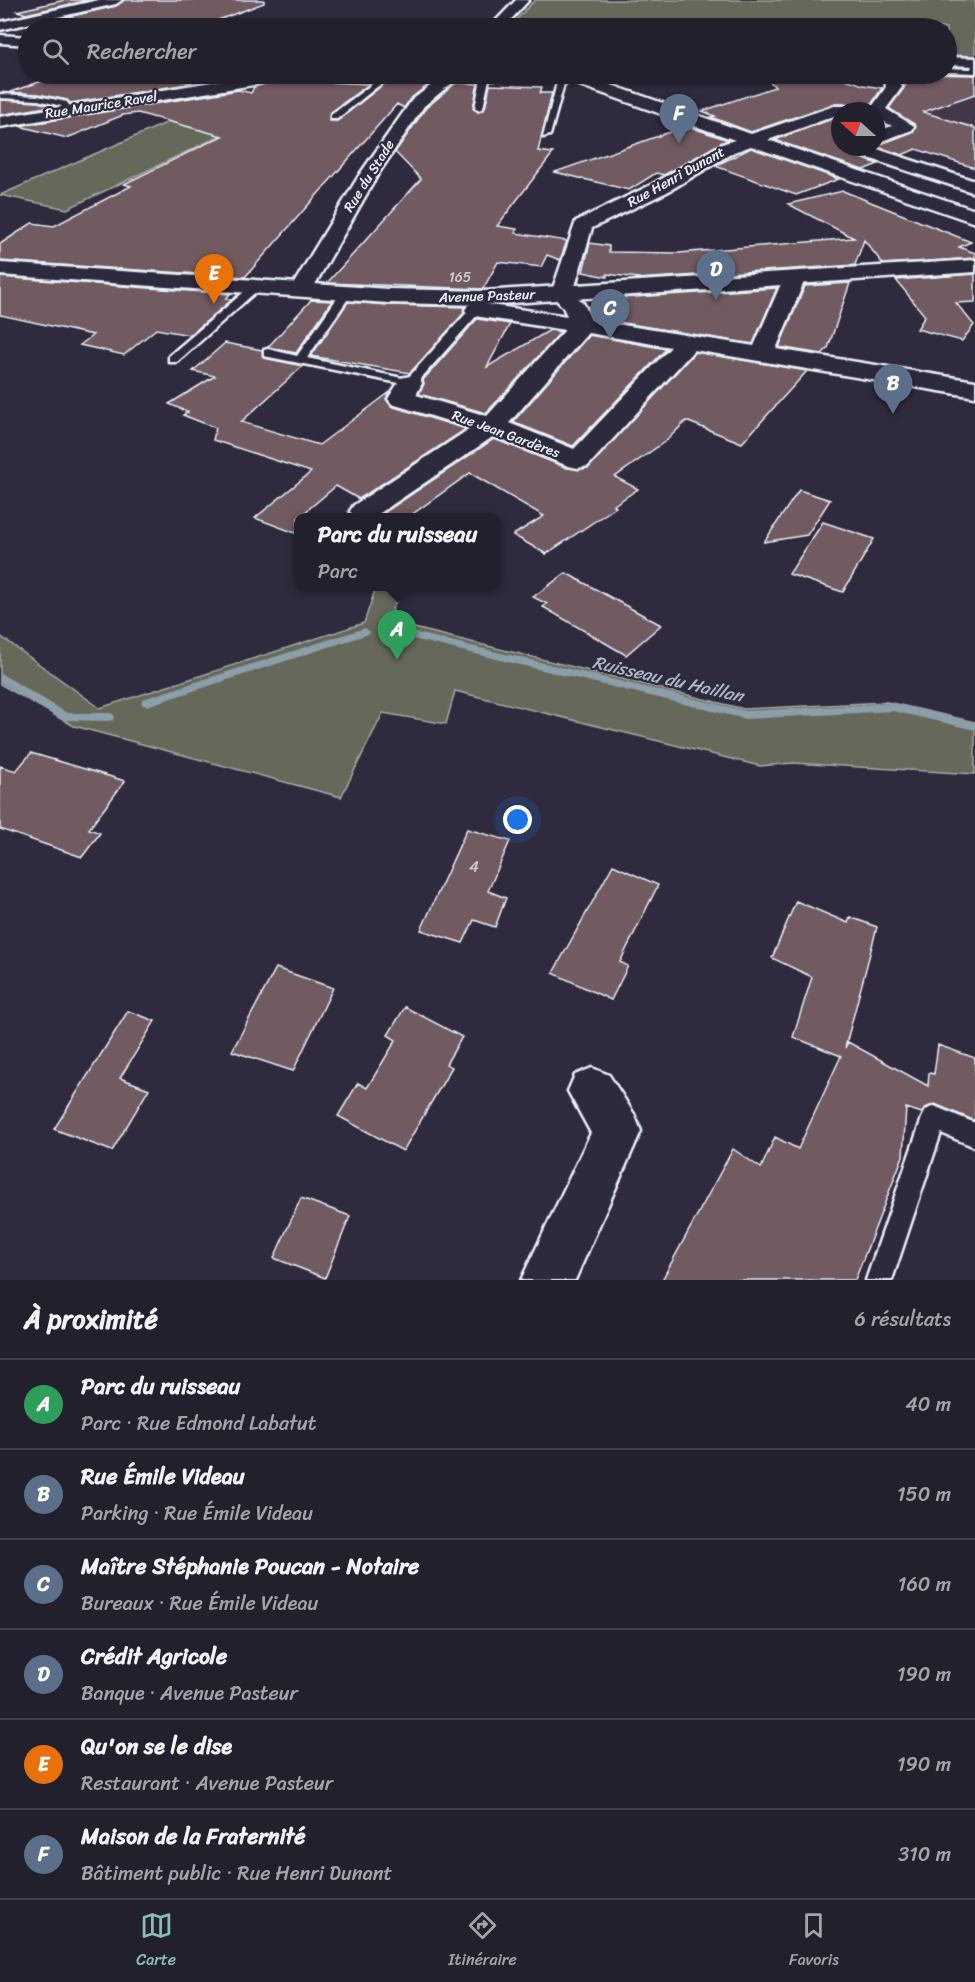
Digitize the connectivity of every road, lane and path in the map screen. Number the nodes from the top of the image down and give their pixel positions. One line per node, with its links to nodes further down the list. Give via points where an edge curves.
1 (116, 0): 3 (street)
2 (523, 0): 4 (street)
3 (36, 18)
4 (506, 18)
5 (18, 22): 6 (street)
6 (0, 26)
7 (0, 39): 8 (street)
8 (18, 40)
9 (957, 61): 10 (street)
10 (975, 62)
11 (975, 68): 12 (lane)
12 (957, 70)
13 (229, 84): 23 (street, Rue Maurice Ravel)
14 (376, 84): 26 (lane)
15 (442, 84): 41 (street, Rue du Stade, via 418,103 369,174)
16 (484, 84): 22 (lane)
17 (560, 84): 29 (lane)
18 (598, 84): 30 (street)
19 (893, 84): 21 (street)
20 (0, 96): 23 (lane, via 38,98 64,104)
21 (884, 102)
22 (479, 108)
23 (68, 111): 27 (street, Rue Maurice Ravel)
24 (831, 112): 30 (street, Rue Henri Dunant)
25 (885, 115): 28 (street, via 906,126)
26 (334, 117)
27 (0, 122)
28 (885, 134)
29 (546, 135)
30 (755, 140): 33 (street); 43 (street, Rue Henri Dunant, via 728,148 660,188 583,225)
31 (831, 154): 33 (street)
32 (878, 156): 34 (street)
33 (811, 160): 35 (street)
34 (975, 189): 35 (street)
35 (945, 207): 36 (street)
36 (975, 217)
37 (975, 266): 39 (street, Avenue Pasteur)
38 (0, 269): 40 (street, Avenue Pasteur)
39 (795, 277): 43 (street, Avenue Pasteur); 48 (street)
40 (255, 288): 41 (street, Avenue Pasteur); 49 (lane)
41 (301, 290): 42 (street, Avenue Pasteur)
42 (346, 293): 44 (street, Avenue Pasteur); 50 (lane)
43 (562, 294): 44 (street, Avenue Pasteur); 45 (street, via 573,304)
44 (479, 304): 45 (street); 51 (lane)
45 (582, 325): 46 (street); 53 (street)
46 (688, 343): 48 (street); 53 (street, Rue Jean Gardères, via 578,460)
47 (268, 353): 50 (lane)
48 (762, 355): 52 (street)
49 (173, 359)
50 (300, 360): 51 (lane)
51 (410, 383): 53 (street, Rue Jean Gardères, via 400,399)
52 (975, 389)
53 (492, 426): 54 (street)
54 (364, 511)
55 (592, 1091): 57 (street, via 617,1131)
56 (975, 1135): 58 (lane, via 934,1118)
57 (548, 1280)
58 (879, 1280)

